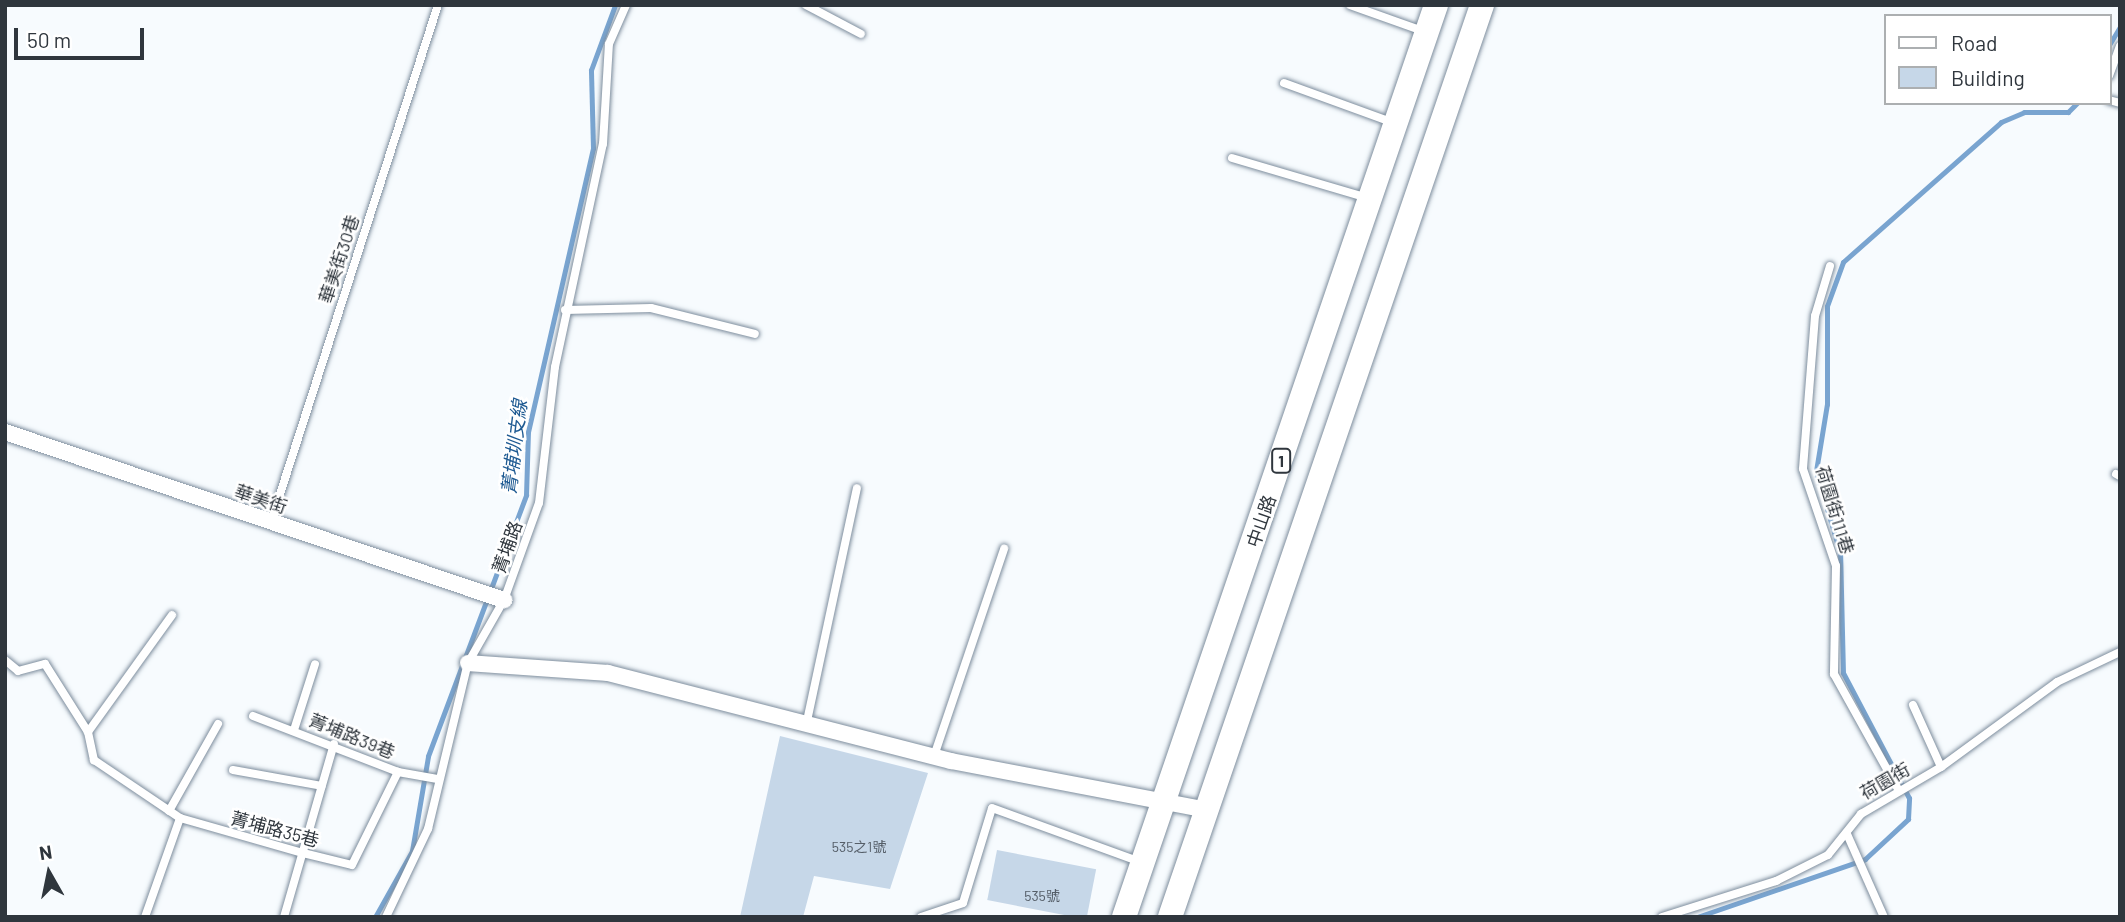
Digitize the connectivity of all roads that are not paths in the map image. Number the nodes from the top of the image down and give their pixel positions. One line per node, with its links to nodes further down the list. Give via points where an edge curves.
1 (438, 5): 20 (lane, 華美街30巷)
2 (626, 5): 16 (lane, 菁埔路, via 609,44 603,144)
3 (806, 5): 8 (lane)
4 (1350, 5): 7 (lane)
5 (1436, 5): 7 (main road, 中山路 / 1)
6 (1482, 5): 43 (main road)
7 (1427, 33): 12 (main road, 中山路 / 1)
8 (861, 34)
9 (2120, 46): 10 (lane)
10 (2111, 71)
11 (1284, 83): 12 (lane)
12 (1397, 124): 14 (main road, 中山路 / 1)
13 (1231, 158): 14 (lane)
14 (1370, 198): 42 (main road, 中山路 / 1)
15 (1830, 266): 41 (lane, 荷園街111巷, via 1815,316 1803,469 1836,566 1834,674)
16 (565, 310): 17 (lane, via 651,308); 22 (lane, 菁埔路, via 540,503)
17 (755, 334)
18 (5, 432): 20 (street, 華美街)
19 (857, 488): 30 (lane)
20 (271, 523): 22 (street, 華美街)
21 (1004, 549): 35 (lane)
22 (504, 600): 26 (lane, 菁埔路)
23 (173, 615): 33 (lane)
24 (2120, 652): 36 (lane, 荷園街, via 2057,682)
25 (5, 660): 33 (lane, 菁埔路35巷, via 18,671 45,664)
26 (468, 663): 30 (street, via 608,673); 39 (lane, 菁埔路)
27 (315, 664): 32 (lane, 菁埔路39巷)
28 (1913, 705): 36 (lane)
29 (253, 716): 32 (lane, 菁埔路39巷)
30 (807, 721): 35 (street)
31 (218, 723): 44 (lane)
32 (295, 730): 34 (lane, 菁埔路39巷)
33 (88, 732): 44 (lane, 菁埔路35巷, via 94,760)
34 (334, 744): 38 (lane, 菁埔路39巷); 40 (lane)
35 (934, 756): 42 (street)
36 (1941, 767): 41 (lane, 荷園街)
37 (233, 770): 40 (lane)
38 (398, 772): 39 (lane); 47 (lane, 菁埔路35巷, via 352,864)
39 (437, 779): 51 (lane, 菁埔路, via 428,829)
40 (322, 786): 47 (lane)
41 (1899, 791): 46 (lane, 荷園街, via 1861,814)
42 (1167, 798): 43 (street); 48 (main road, 中山路 / 1)
43 (1209, 810): 54 (main road)
44 (169, 811): 45 (lane, 菁埔路35巷)
45 (180, 818): 47 (lane, 菁埔路35巷); 49 (lane)
46 (1846, 834): 55 (lane, 荷園街, via 1828,855 1776,881); 56 (lane)
47 (303, 853): 50 (lane)
48 (1143, 863): 52 (lane, via 992,808 963,902); 53 (main road, 中山路 / 1)
49 (145, 917)
50 (284, 917)
51 (386, 917)
52 (921, 917)
53 (1124, 917)
54 (1170, 917)
55 (1662, 917)
56 (1884, 917)

